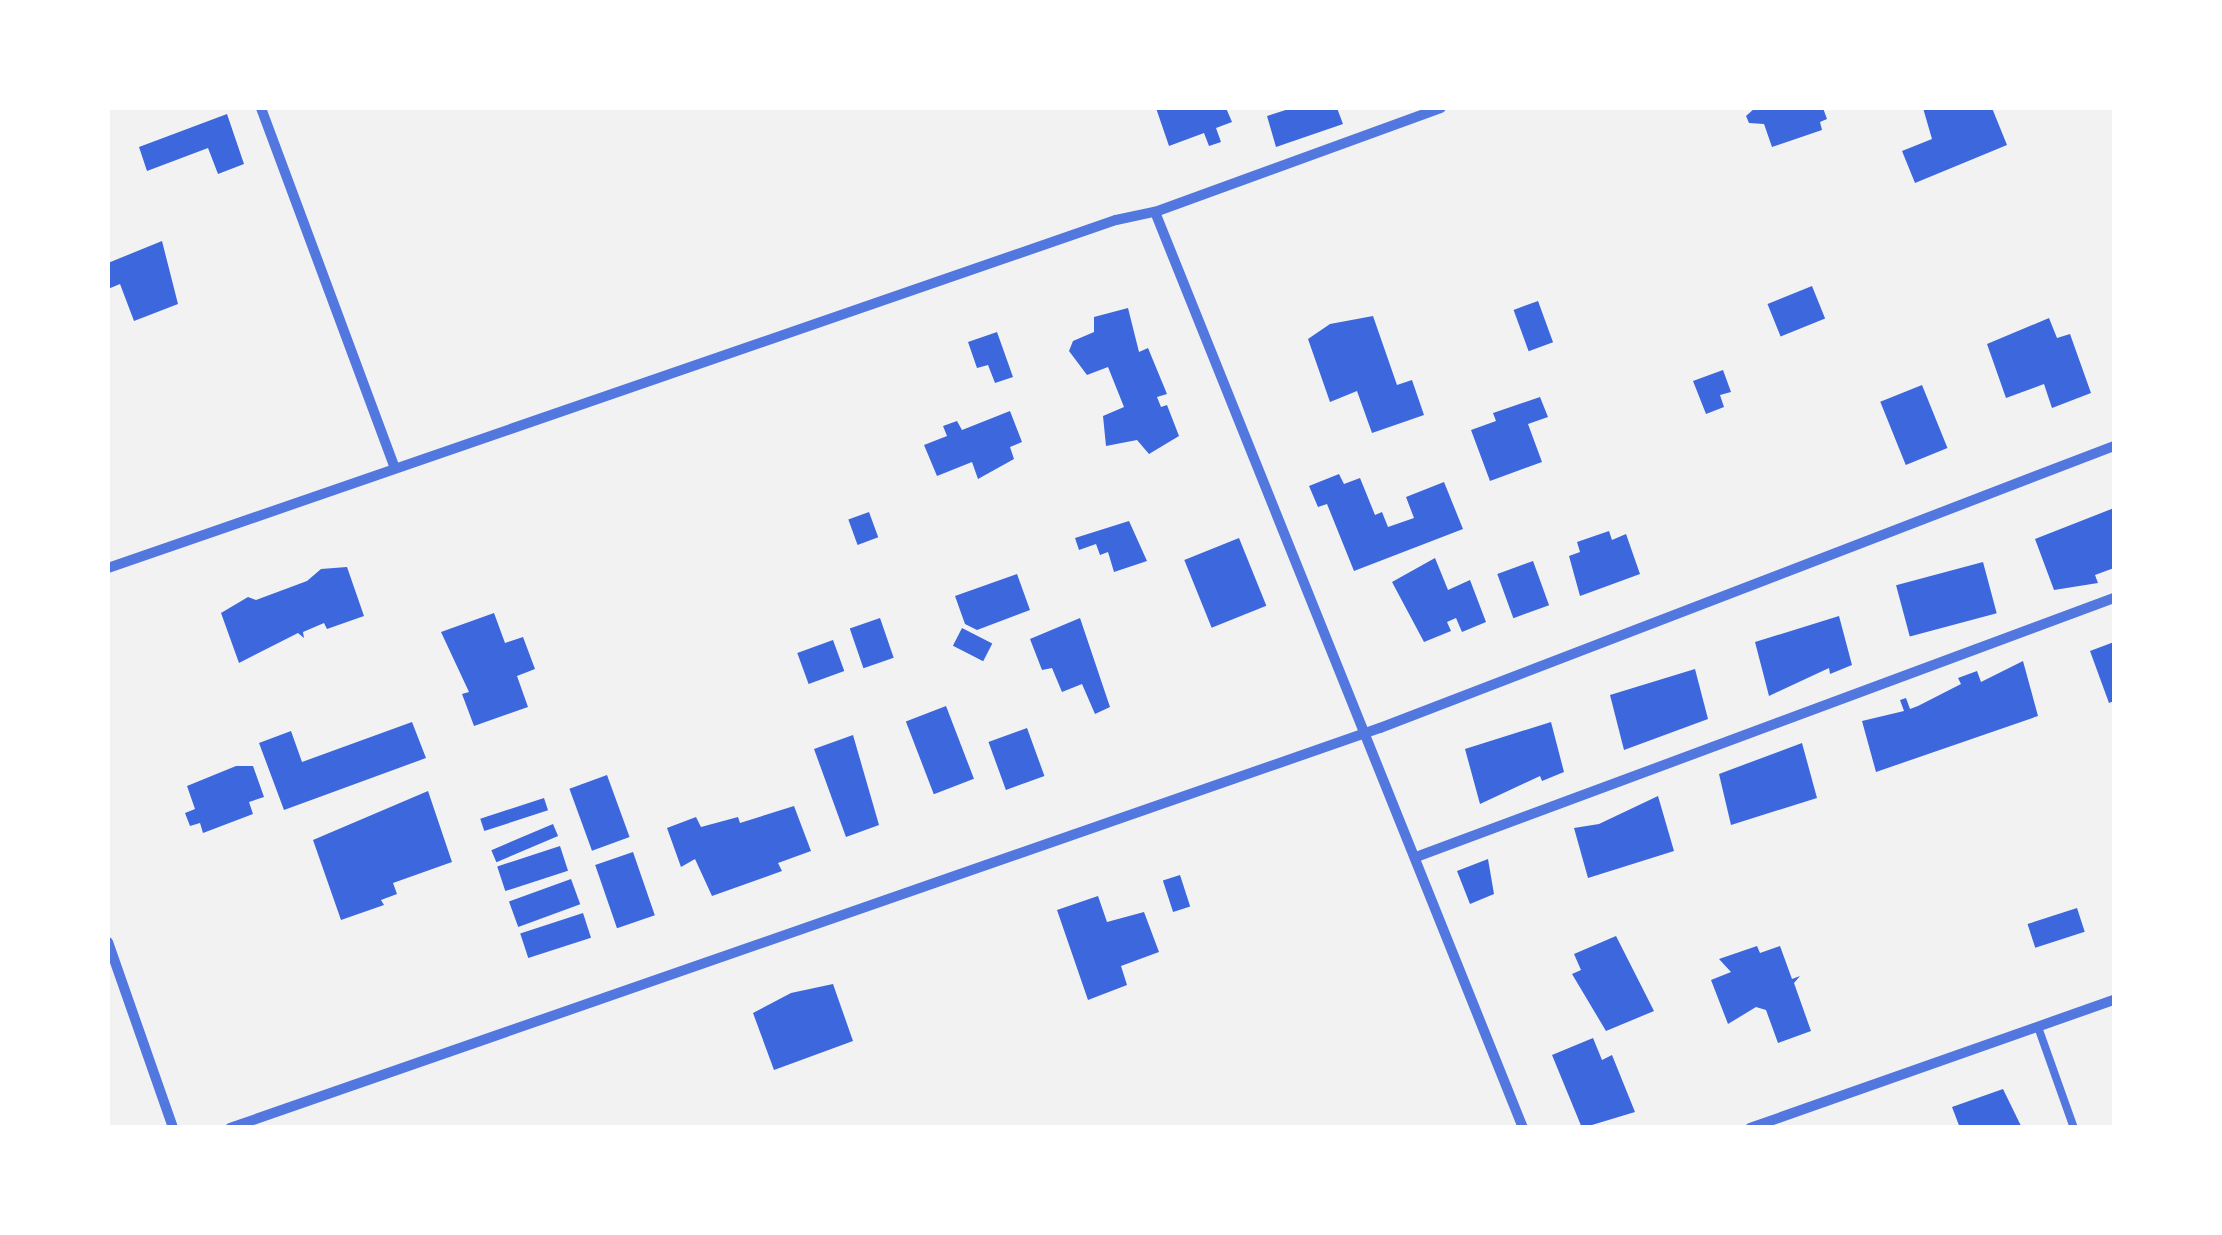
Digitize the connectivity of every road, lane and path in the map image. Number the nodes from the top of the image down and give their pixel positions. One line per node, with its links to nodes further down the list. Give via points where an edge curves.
1 (262, 108): 5 (street)
2 (1441, 108): 3 (street)
3 (1155, 212): 5 (street); 8 (street)
4 (2114, 446): 8 (street)
5 (395, 468): 6 (street)
6 (108, 568)
7 (2114, 598): 9 (street)
8 (1364, 732): 9 (street); 14 (street)
9 (1416, 857): 15 (street)
10 (108, 942): 13 (street)
11 (2114, 1000): 12 (street)
12 (2038, 1026): 16 (street); 17 (lane)
13 (173, 1128)
14 (230, 1128)
15 (1523, 1128)
16 (1750, 1128)
17 (2074, 1128)

